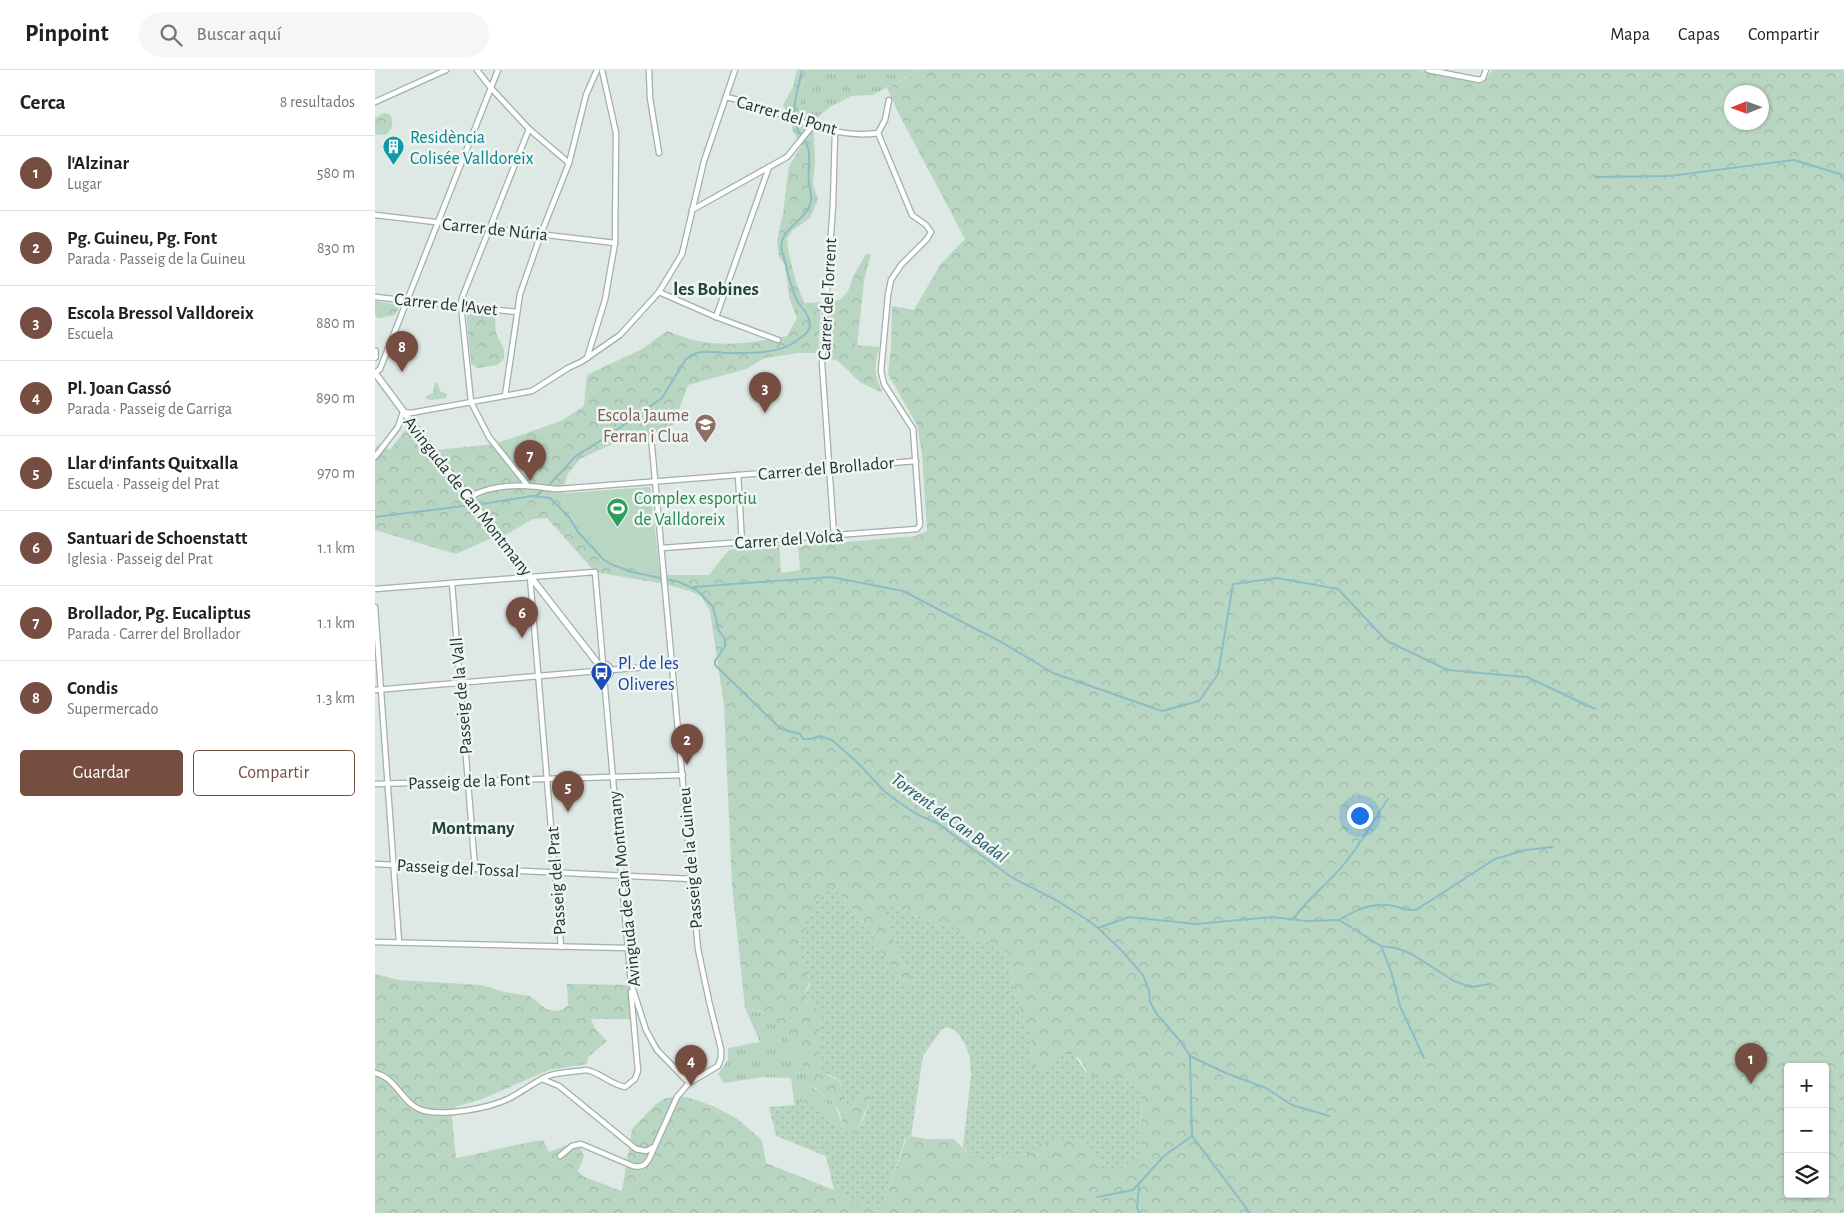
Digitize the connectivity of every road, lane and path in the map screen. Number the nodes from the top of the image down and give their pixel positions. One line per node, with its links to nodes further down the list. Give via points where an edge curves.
1 (446, 70): 13 (street)
2 (477, 70): 10 (street)
3 (499, 70): 10 (street)
4 (597, 70): 19 (street, via 586,95)
5 (603, 70): 26 (street, via 616,133)
6 (649, 70): 18 (street)
7 (735, 70): 11 (street)
8 (1428, 70): 9 (street, via 1481,80)
9 (1486, 70)
10 (491, 88): 15 (street); 23 (street)
11 (726, 97): 14 (street, Carrer del Pont); 21 (street, via 704,161)
12 (889, 100): 17 (street, via 883,126)
13 (375, 102)
14 (813, 125): 16 (street, Carrer del Pont); 20 (street, via 787,157)
15 (529, 129): 19 (street); 24 (street)
16 (835, 131): 17 (street, Carrer del Pont); 45 (street, Carrer del Torrent, via 822,362)
17 (878, 132): 44 (street, via 912,216 931,232 891,280 881,371 884,384 913,429)
18 (659, 153)
19 (569, 162): 25 (street)
20 (769, 167): 21 (street); 32 (street)
21 (692, 210): 27 (street, via 682,254)
22 (375, 216): 23 (street, Carrer de Núria)
23 (439, 223): 24 (street, Carrer de Núria); 29 (street)
24 (490, 229): 25 (street, Carrer de Núria); 30 (street)
25 (541, 234): 26 (street, Carrer de Núria); 31 (street, via 519,294)
26 (615, 243): 37 (street, via 605,300)
27 (659, 292): 32 (street); 37 (street, via 620,335)
28 (375, 297): 29 (street, Carrer de l'Avet)
29 (407, 301): 30 (street, Carrer de l'Avet); 35 (street)
30 (461, 305): 31 (street, Carrer de l'Avet); 40 (street)
31 (517, 312): 39 (street)
32 (716, 317): 33 (street)
33 (778, 340)
34 (375, 351): 35 (street); 36 (street)
35 (386, 354): 38 (street)
36 (375, 357)
37 (587, 358): 39 (street, via 532,391)
38 (375, 373): 41 (street, Avinguda de Can Montmany)
39 (505, 396): 40 (street)
40 (471, 402): 41 (street); 48 (street, via 489,437)
41 (403, 412): 43 (street, via 398,427); 49 (street, Avinguda de Can Montmany)
42 (651, 436): 47 (street, Passeig de la Guineu)
43 (375, 457)
44 (916, 461): 45 (street, Carrer del Brollador); 50 (street, Carrer del Volcà, via 920,525 917,529)
45 (829, 467): 46 (street, Carrer del Brollador); 50 (street, Carrer del Torrent)
46 (739, 475): 47 (street, Carrer del Brollador); 51 (street)
47 (655, 482): 48 (street, Carrer del Brollador, via 559,489); 52 (street, Passeig de la Guineu)
48 (528, 486): 49 (street, Carrer del Brollador, via 497,487)
49 (469, 497): 53 (street, Avinguda de Can Montmany)
50 (834, 536): 51 (street, Carrer del Volcà)
51 (742, 543): 52 (street, Carrer del Volcà)
52 (662, 548): 57 (street, Passeig de la Guineu)
53 (530, 576): 54 (street); 58 (street, Avinguda de Can Montmany); 58 (street, via 595,572); 60 (street, Passeig del Prat)
54 (452, 583): 55 (street); 62 (street, Passeig de la Vall)
55 (375, 589)
56 (375, 607): 63 (street)
57 (672, 665): 59 (street); 65 (street, Passeig de la Guineu)
58 (599, 667): 59 (street, via 607,665); 60 (street); 61 (street, via 599,676)
59 (610, 670): 61 (street)
60 (539, 675): 62 (street); 67 (street, Passeig del Prat)
61 (604, 678): 66 (street, Avinguda de Can Montmany)
62 (460, 682): 63 (street); 68 (street, Passeig de la Vall)
63 (381, 689): 64 (street); 70 (street)
64 (375, 690)
65 (683, 775): 66 (street, Passeig de la Font); 76 (street, Passeig de la Guineu)
66 (612, 776): 67 (street, Passeig de la Font); 75 (street, Avinguda de Can Montmany)
67 (548, 779): 68 (street, Passeig de la Font); 74 (street, Passeig del Prat)
68 (468, 782): 70 (street, Passeig de la Font); 73 (street, Passeig de la Vall)
69 (375, 784): 70 (street, Passeig de la Font)
70 (389, 784): 72 (street)
71 (375, 864): 72 (street, Passeig del Tossal)
72 (395, 865): 73 (street, Passeig del Tossal); 78 (street)
73 (475, 870): 74 (street, Passeig del Tossal)
74 (556, 873): 75 (street, Passeig del Tossal); 79 (street, Passeig del Prat)
75 (621, 876): 76 (street, Passeig del Tossal); 80 (street, Avinguda de Can Montmany)
76 (692, 879): 84 (street, Passeig de la Guineu, via 699,949 721,1058 718,1066)
77 (375, 942): 78 (street)
78 (399, 942): 79 (street)
79 (561, 946): 80 (street)
80 (627, 948): 81 (street, Avinguda de Can Montmany)
81 (631, 983): 83 (street, via 638,1071 635,1079 625,1087 618,1086 586,1070); 84 (street, Avinguda de Can Montmany, via 646,1030 657,1050)
82 (375, 1073): 83 (street, via 390,1080 413,1107 442,1114 506,1100)
83 (543, 1079): 85 (street, via 559,1086 636,1149 647,1151)
84 (689, 1082): 85 (street, via 677,1097)
85 (655, 1146): 86 (street, via 647,1163 641,1167 581,1144)
86 (559, 1156)

